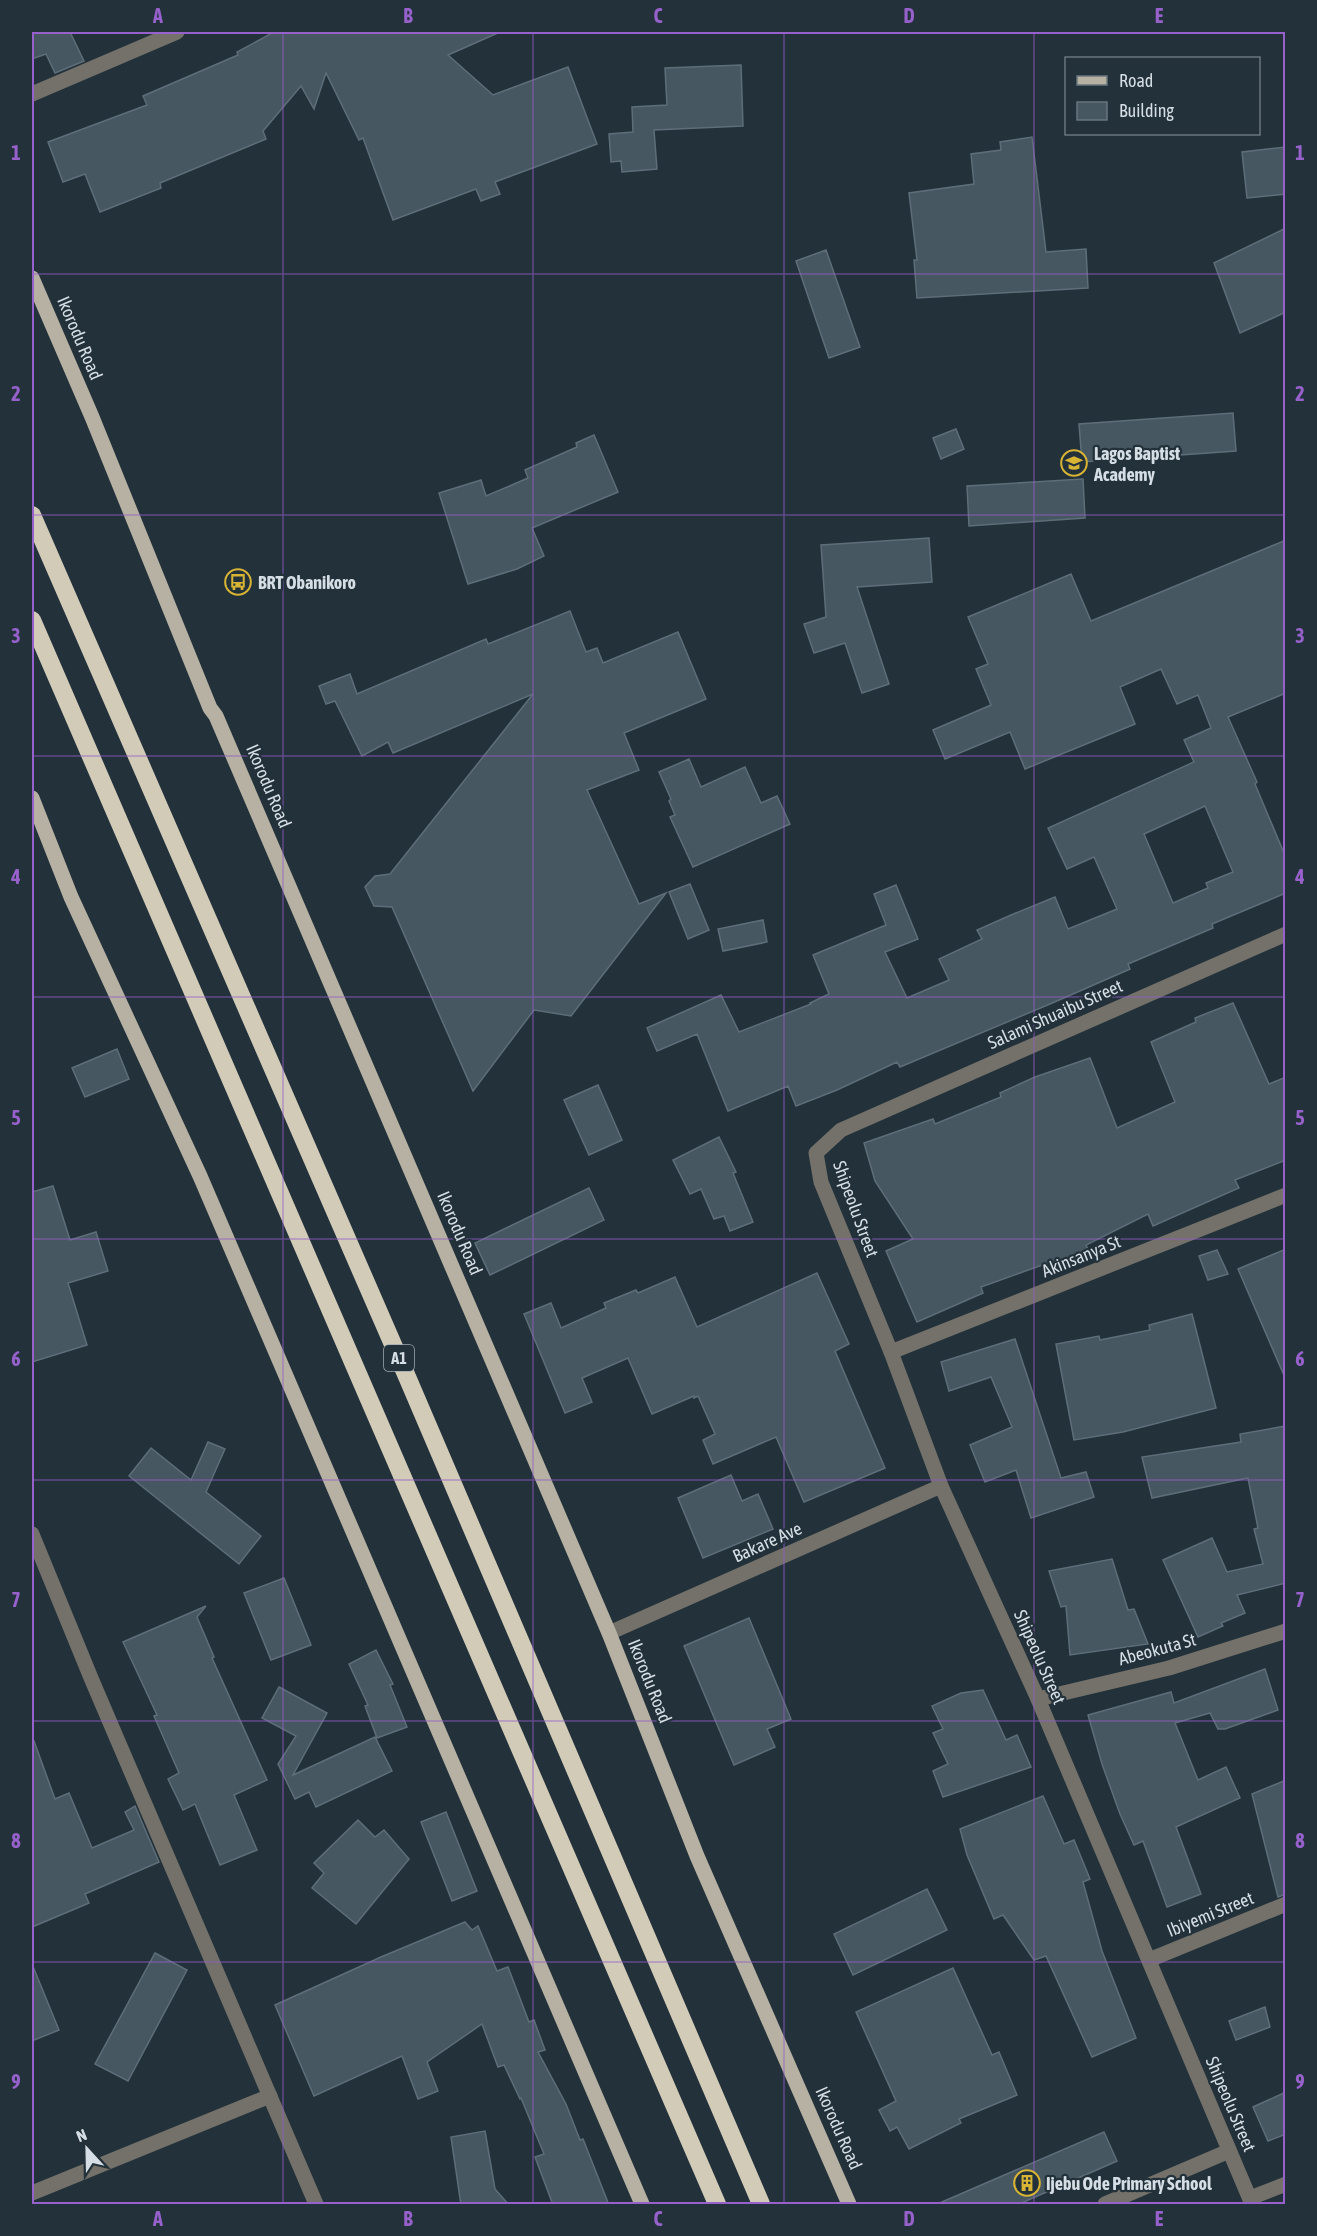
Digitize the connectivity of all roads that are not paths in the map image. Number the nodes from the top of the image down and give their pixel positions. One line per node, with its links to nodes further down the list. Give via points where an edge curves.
1 (177, 32): 2 (street)
2 (32, 94)
3 (32, 278): 14 (main road, Ikorodu Road, via 210,708)
4 (32, 515): 26 (highway, A1, via 408,1379)
5 (32, 620): 25 (highway, A1)
6 (32, 798): 24 (main road, via 71,897 200,1176)
7 (1286, 934): 8 (street, Salami Shuaibu Street)
8 (841, 1130): 10 (street, Shipeolu Street, via 816,1153 821,1182)
9 (1286, 1195): 10 (street, Akinsanya St)
10 (891, 1352): 11 (street, Shipeolu Street)
11 (941, 1486): 14 (street, Bakare Ave); 15 (street, Shipeolu Street)
12 (32, 1534): 18 (street)
13 (1286, 1631): 15 (street, Abeokuta St, via 1169,1668)
14 (609, 1633): 27 (main road, Ikorodu Road, via 697,1856)
15 (1038, 1699): 17 (street, Shipeolu Street)
16 (1286, 1904): 17 (street, Ibiyemi Street)
17 (1149, 1960): 19 (street, Shipeolu Street)
18 (270, 2096): 21 (street); 23 (street)
19 (1229, 2151): 22 (street, Shipeolu Street); 28 (street)
20 (1286, 2184): 22 (street)
21 (32, 2193)
22 (1251, 2201)
23 (316, 2205)
24 (642, 2205)
25 (717, 2205)
26 (760, 2205)
27 (849, 2205)
28 (1105, 2205)

